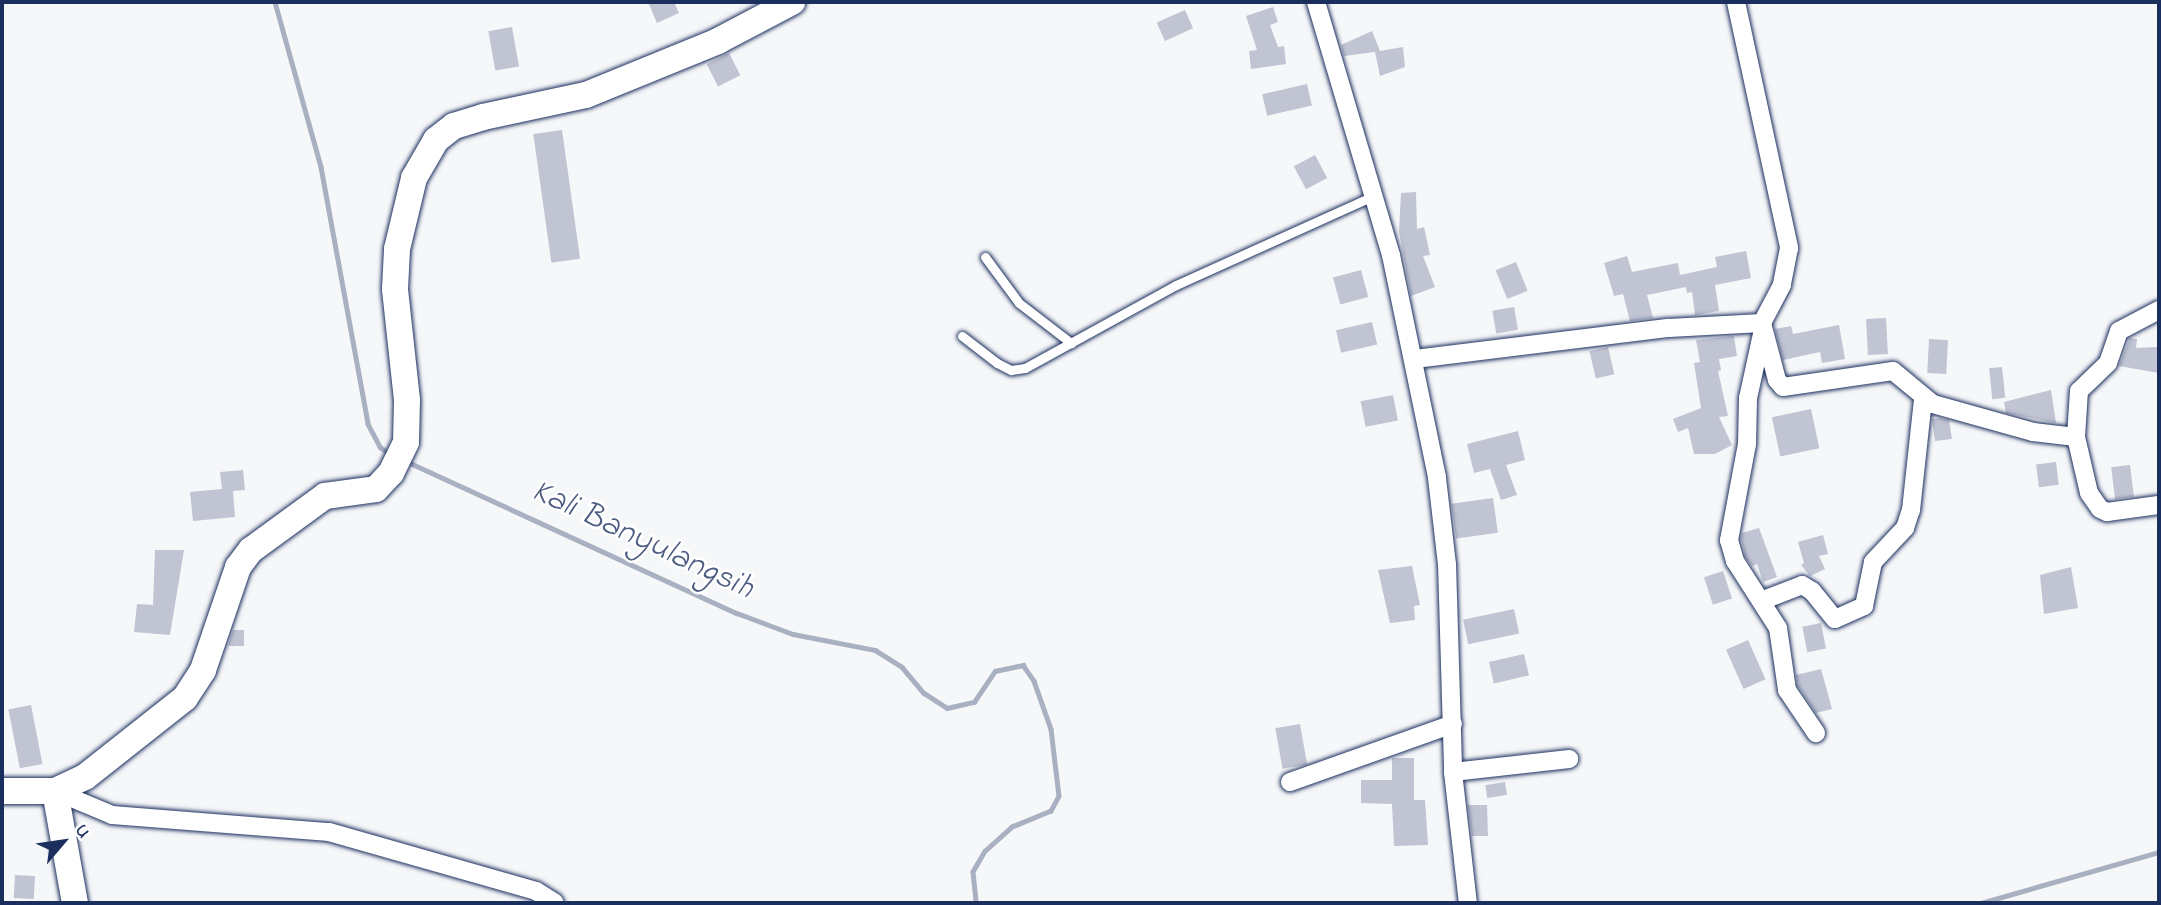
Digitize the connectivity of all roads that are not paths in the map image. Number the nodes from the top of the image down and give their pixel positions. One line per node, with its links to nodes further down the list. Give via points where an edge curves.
1 (792, 2): 21 (street, via 718,41 586,95 483,117 454,126 436,141 414,178 397,249 395,289 407,400 406,442 391,473 376,489 344,490 318,499 251,550 229,587 196,685 97,769)
2 (1316, 2): 4 (street)
3 (1737, 2): 7 (street, via 1788,248 1782,285)
4 (1373, 196): 9 (lane, via 1176,285); 10 (street)
5 (985, 257): 9 (lane, via 1019,303)
6 (2159, 310): 12 (street, via 2119,331 2108,363 2079,391)
7 (1762, 328): 10 (street, via 1669,328); 11 (street, via 1783,387 1890,370); 14 (street, via 1729,540 1735,561)
8 (962, 336): 9 (lane, via 1011,370 1025,368)
9 (1072, 343)
10 (1415, 359): 15 (street, via 1447,564)
11 (1923, 400): 12 (street, via 2033,432); 14 (street, via 1911,510 1905,528 1873,562 1864,606 1835,619 1802,585)
12 (2076, 437): 13 (street, via 2090,493 2100,509 2108,512)
13 (2159, 505)
14 (1761, 601): 16 (street, via 1778,628 1787,690)
15 (1453, 724): 18 (street); 19 (street)
16 (1816, 733)
17 (1569, 759): 18 (street)
18 (1453, 772): 24 (street)
19 (1290, 782)
20 (2, 791): 21 (street)
21 (55, 791): 22 (street); 23 (street, via 112,815 329,832 536,891)
22 (75, 903)
23 (555, 903)
24 (1468, 903)

